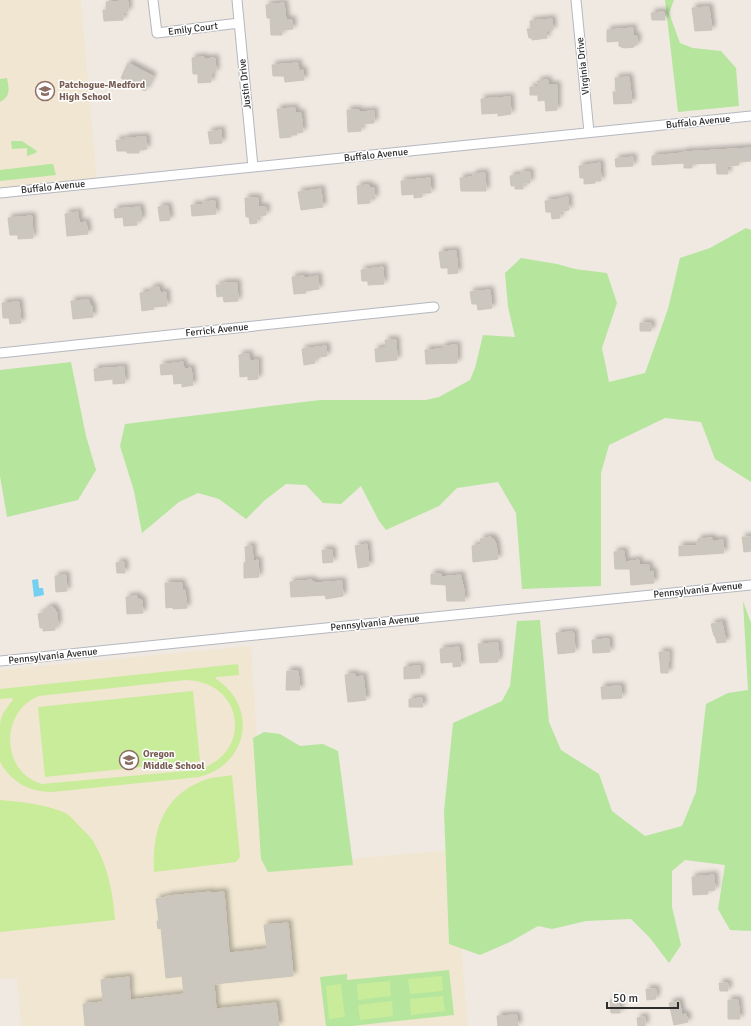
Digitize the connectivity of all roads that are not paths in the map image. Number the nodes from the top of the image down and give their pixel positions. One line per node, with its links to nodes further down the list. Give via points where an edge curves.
1 (153, 0): 4 (street, Emily Court, via 157,33)
2 (237, 0): 4 (street, Justin Drive)
3 (576, 0): 6 (street, Virginia Drive)
4 (239, 23): 7 (street, Justin Drive)
5 (751, 116): 6 (street, Buffalo Avenue)
6 (589, 132): 7 (street, Buffalo Avenue)
7 (253, 167): 8 (street, Buffalo Avenue)
8 (0, 193)
9 (434, 307): 10 (street, Ferrick Avenue)
10 (0, 353)
11 (751, 585): 12 (street, Pennsylvania Avenue)
12 (0, 661)

